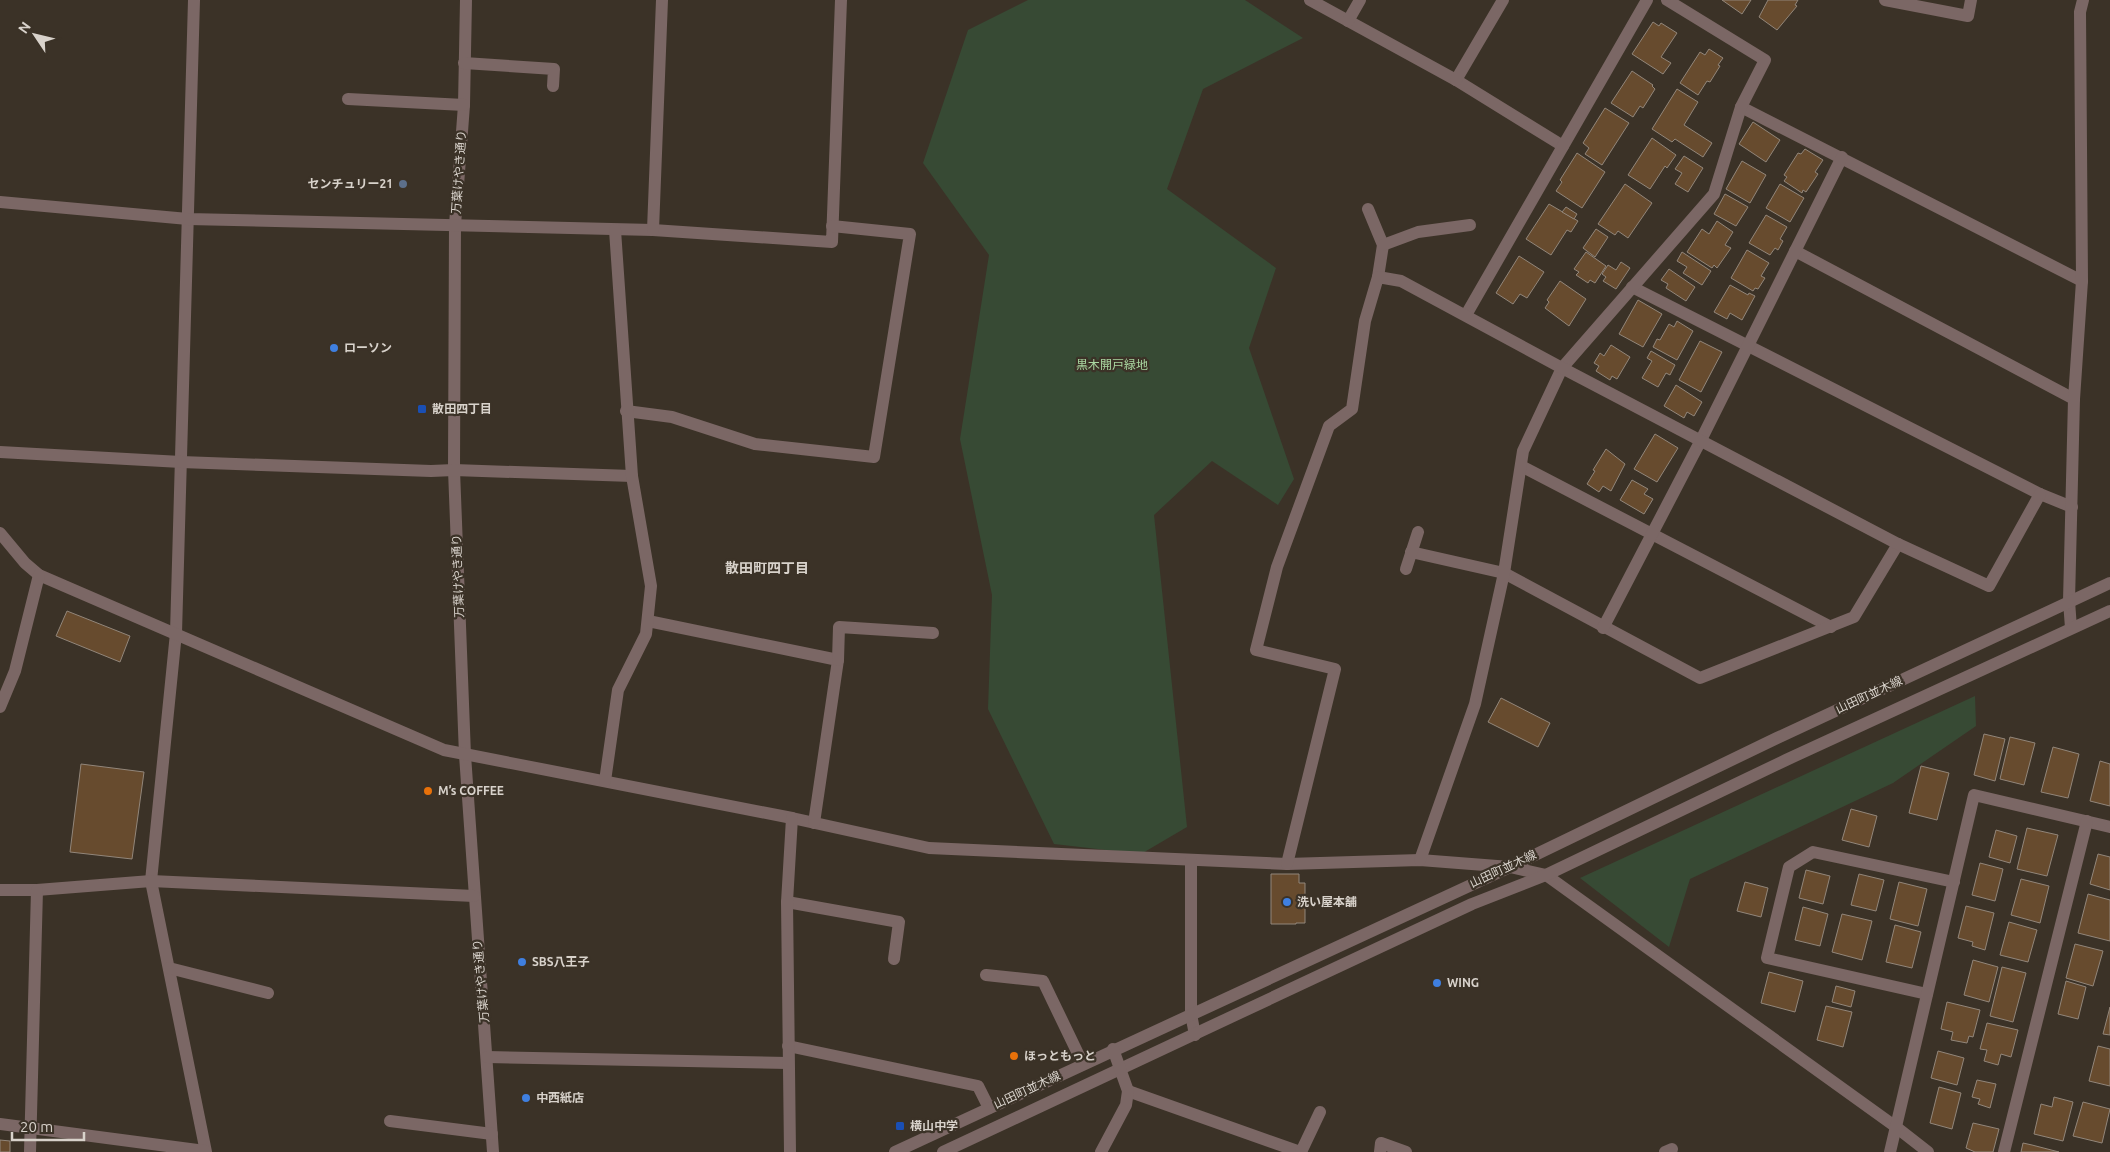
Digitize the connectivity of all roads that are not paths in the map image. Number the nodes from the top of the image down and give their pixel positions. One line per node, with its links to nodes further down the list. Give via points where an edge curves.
1 (194, 0): 24 (street)
2 (466, 0): 14 (street, 万葉けやき通り)
3 (662, 0): 29 (street)
4 (841, 0): 27 (street)
5 (1310, 0): 13 (street)
6 (1360, 0): 13 (street)
7 (1503, 0): 15 (street)
8 (1647, 0): 20 (street)
9 (1667, 0): 19 (street, via 1765,60)
10 (1885, 0): 11 (street, via 1968,16)
11 (1971, 0)
12 (2083, 0): 33 (street, via 2080,12)
13 (1348, 21): 15 (street)
14 (464, 63): 16 (street, via 554,70); 18 (street, 万葉けやき通り)
15 (1456, 80): 20 (street)
16 (553, 86)
17 (348, 99): 18 (street)
18 (464, 105): 25 (street, 万葉けやき通り)
19 (1741, 107): 21 (street); 34 (street, via 1714,194)
20 (1563, 146): 35 (street)
21 (1842, 157): 31 (street); 33 (street)
22 (0, 202): 24 (street)
23 (1368, 209): 30 (street)
24 (188, 219): 25 (street); 42 (street)
25 (455, 225): 28 (street); 44 (street, 万葉けやき通り)
26 (1470, 225): 30 (street, via 1418,232)
27 (832, 226): 29 (street, via 832,242); 39 (street, via 910,234 874,458 755,444 672,417)
28 (615, 230): 29 (street); 39 (street)
29 (654, 230)
30 (1383, 245): 32 (street)
31 (1795, 251): 36 (street); 38 (street)
32 (1378, 277): 35 (street, via 1401,281); 77 (street, via 1365,321 1352,408 1329,426 1277,567 1256,650 1335,670)
33 (2082, 281): 38 (street)
34 (1632, 287): 36 (street); 37 (street)
35 (1466, 315): 37 (street)
36 (1747, 346): 40 (street); 46 (street)
37 (1562, 368): 40 (street); 43 (street, via 1523,450)
38 (2074, 399): 47 (street)
39 (626, 411): 45 (street)
40 (1701, 440): 50 (street); 51 (street)
41 (0, 452): 42 (street)
42 (181, 462): 44 (street); 63 (street)
43 (1521, 466): 50 (street); 54 (street)
44 (454, 470): 45 (street); 68 (street, 万葉けやき通り)
45 (632, 476): 59 (street, via 650,586)
46 (2040, 494): 47 (street); 51 (street, via 1989,586)
47 (2072, 507): 57 (street)
48 (1418, 532): 52 (street)
49 (0, 533): 55 (street, via 25,563)
50 (1652, 534): 60 (street); 61 (street)
51 (1898, 544): 60 (street, via 1854,617)
52 (1411, 552): 53 (street); 54 (street)
53 (1406, 569)
54 (1504, 573): 61 (street); 76 (street, via 1475,704)
55 (40, 574): 63 (street); 66 (street, via 15,671)
56 (2110, 583): 57 (street, 山田町並木線)
57 (2069, 601): 62 (street); 67 (street, 山田町並木線)
58 (2110, 611): 62 (street, 山田町並木線)
59 (648, 621): 65 (street); 70 (street, via 646,634 618,690)
60 (1831, 626): 61 (street, via 1700,678)
61 (1603, 628)
62 (2071, 628): 69 (street, 山田町並木線)
63 (176, 633): 68 (street, via 444,750); 80 (street)
64 (933, 633): 65 (street, via 839,627)
65 (838, 660): 73 (street)
66 (0, 706)
67 (1777, 738): 69 (street); 78 (street, 山田町並木線)
68 (465, 755): 70 (street); 84 (street, 万葉けやき通り)
69 (1786, 760): 79 (street, 山田町並木線)
70 (605, 781): 71 (street)
71 (792, 818): 73 (street); 85 (street)
72 (2087, 821): 74 (street); 81 (street, via 1974,795); 119 (street)
73 (814, 823): 75 (street, via 929,848)
74 (2110, 827)
75 (1191, 860): 77 (street); 91 (street)
76 (1420, 860): 77 (street); 78 (street)
77 (1287, 864)
78 (1510, 867): 79 (street); 91 (street, 山田町並木線)
79 (1546, 874): 92 (street, 山田町並木線, via 1472,904); 104 (street)
80 (151, 881): 83 (street); 84 (street); 87 (street)
81 (1954, 882): 90 (street); 90 (street, via 1813,852 1789,867 1767,958)
82 (0, 890): 83 (street)
83 (37, 890): 105 (street)
84 (474, 896): 95 (street, 万葉けやき通り)
85 (787, 902): 86 (street, via 899,922); 93 (street)
86 (894, 959)
87 (168, 968): 89 (street); 107 (street)
88 (986, 975): 97 (street, via 1043,981)
89 (268, 993)
90 (1927, 994): 104 (street)
91 (1191, 1014): 92 (street); 94 (street, 山田町並木線)
92 (1196, 1035): 98 (street, 山田町並木線)
93 (788, 1046): 96 (street); 100 (street, via 978,1086)
94 (1113, 1049): 97 (street, 山田町並木線); 98 (street)
95 (487, 1057): 96 (street); 106 (street, 万葉けやき通り)
96 (788, 1063): 110 (street)
97 (1083, 1064): 100 (street, 山田町並木線)
98 (1121, 1068): 99 (street); 112 (street, 山田町並木線)
99 (1128, 1091): 113 (street, via 1126,1105); 114 (street)
100 (989, 1108): 111 (street, 山田町並木線)
101 (1320, 1112): 114 (street)
102 (390, 1121): 106 (street)
103 (0, 1124): 105 (street)
104 (1896, 1127): 117 (street); 118 (street)
105 (31, 1128): 107 (street); 108 (street)
106 (492, 1134): 109 (street, 万葉けやき通り)
107 (206, 1151)
108 (30, 1152)
109 (493, 1152)
110 (790, 1152)
111 (894, 1152)
112 (943, 1152)
113 (1101, 1152)
114 (1301, 1152)
115 (1380, 1152): 116 (street, via 1381,1143)
116 (1406, 1152)
117 (1890, 1152)
118 (1928, 1152)
119 (2004, 1152)

